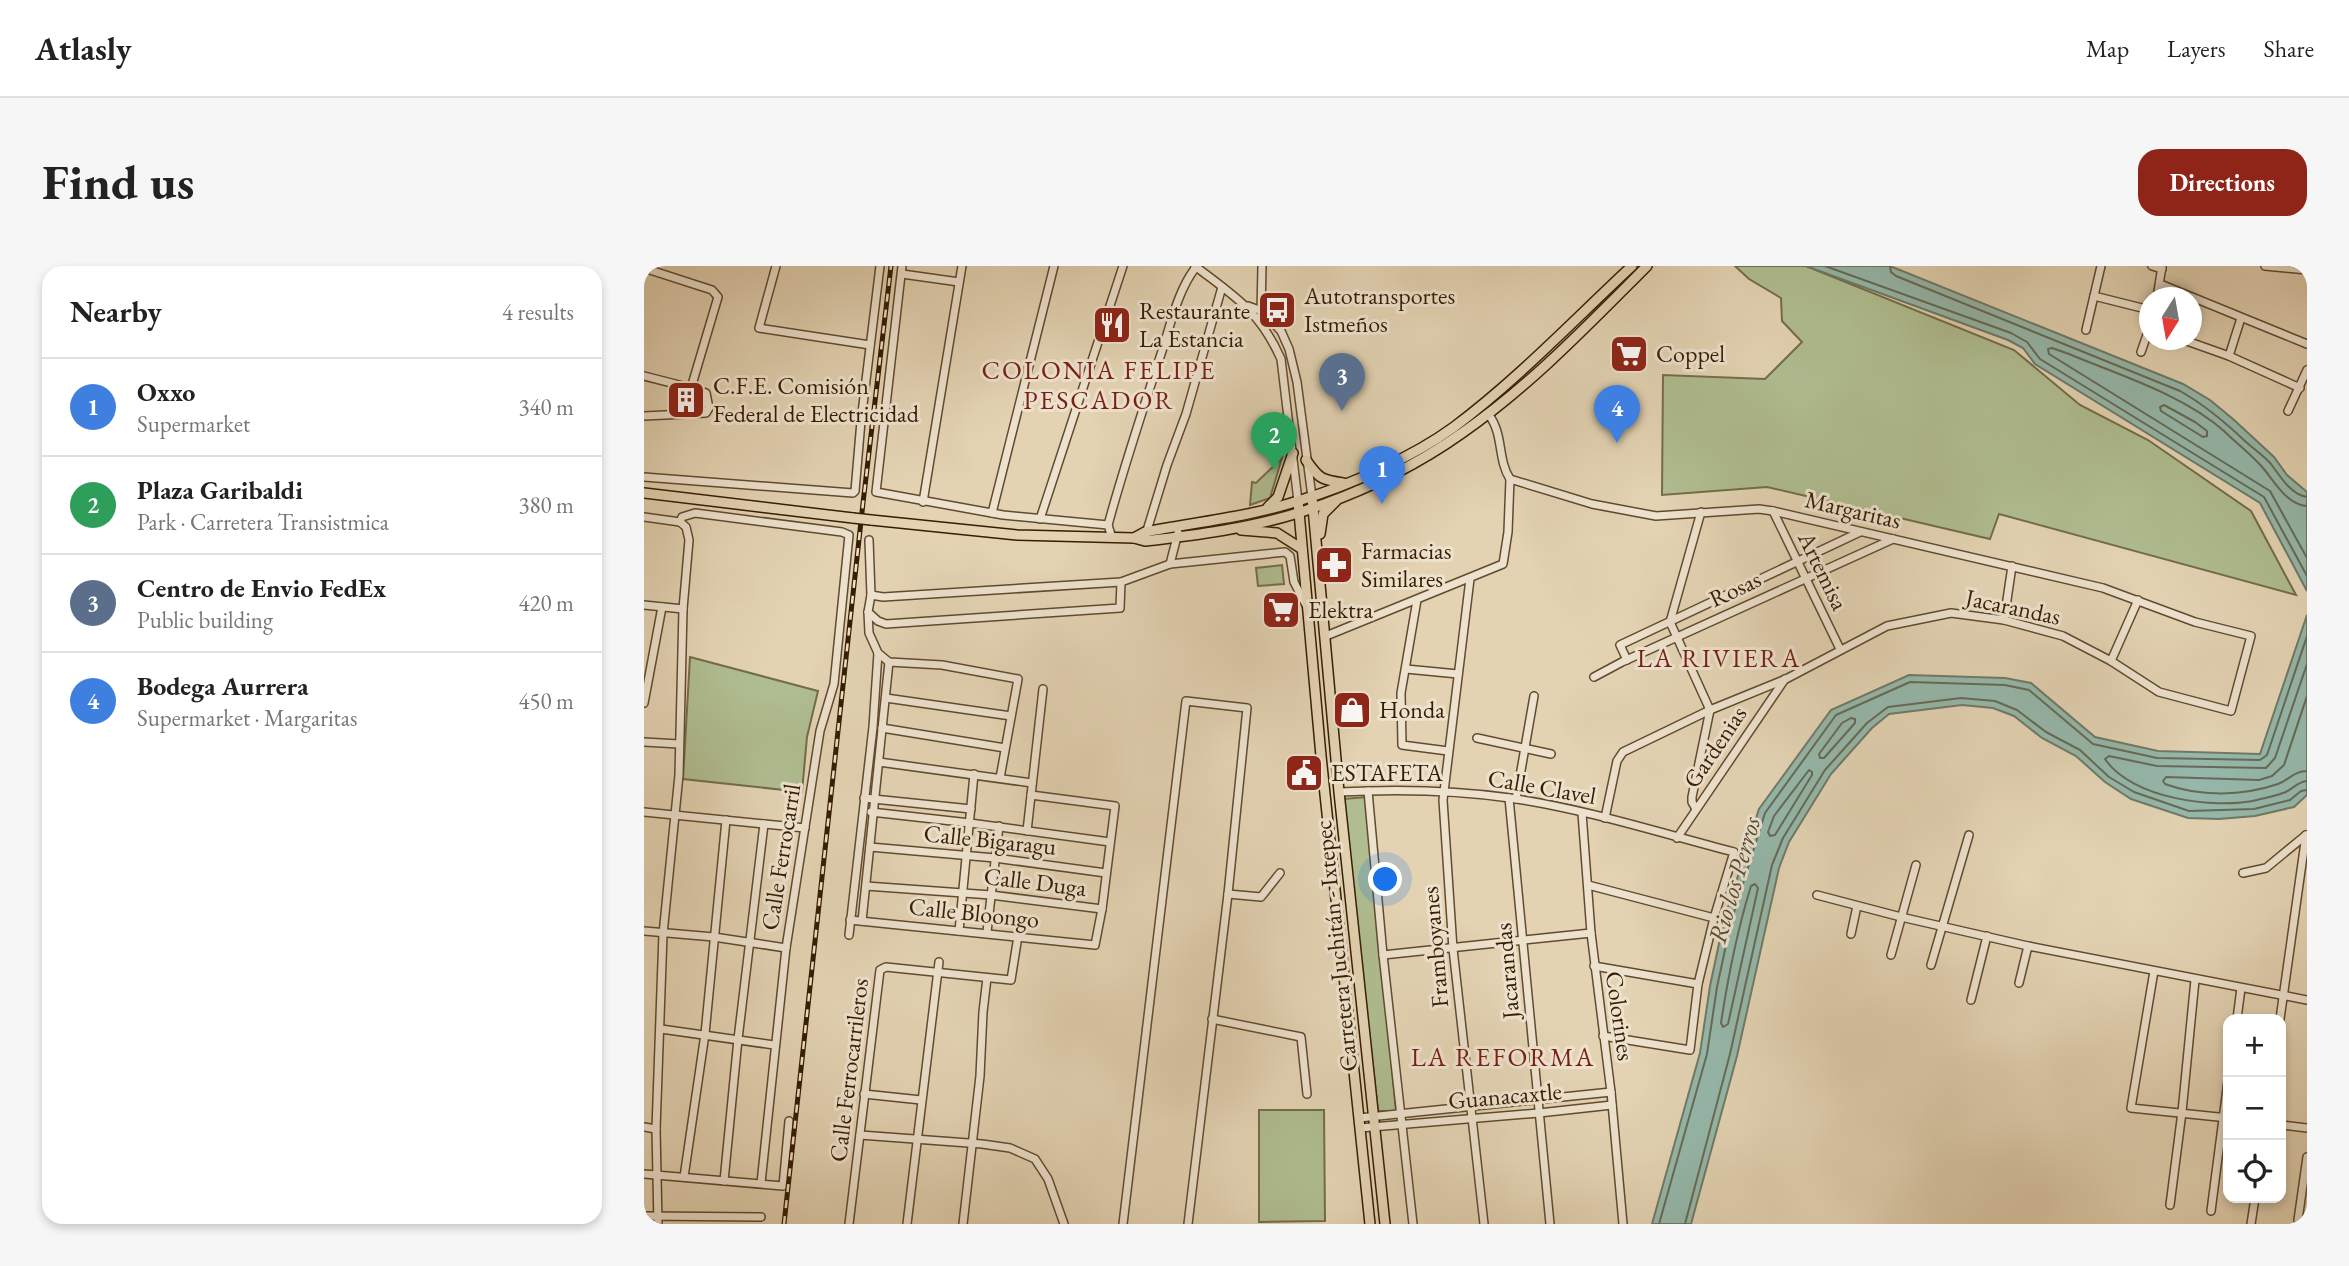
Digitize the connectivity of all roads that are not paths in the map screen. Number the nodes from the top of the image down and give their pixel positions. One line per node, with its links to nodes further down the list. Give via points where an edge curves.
1 (776, 266): 27 (street, via 759,328)
2 (880, 266): 27 (street)
3 (961, 266): 17 (street)
4 (1054, 266): 51 (street)
5 (1123, 266): 54 (street)
6 (1196, 266): 19 (street); 56 (street, via 1186,279)
7 (1262, 266): 23 (street)
8 (1632, 266): 41 (main road, via 1454,428)
9 (1647, 266): 35 (main road, via 1531,379)
10 (2101, 266): 21 (street)
11 (2151, 266): 13 (street)
12 (2265, 266): 16 (street)
13 (2162, 267): 18 (street)
14 (644, 268): 32 (street, via 717,293)
15 (902, 270): 17 (street); 45 (street, via 874,488 879,494)
16 (2307, 270)
17 (959, 282): 45 (street)
18 (2160, 284): 20 (street); 24 (street)
19 (1222, 287): 23 (street); 60 (street)
20 (2159, 287)
21 (2094, 296): 22 (street); 25 (street)
22 (2139, 307)
23 (1260, 315): 37 (street, via 1281,359); 38 (street, via 1281,331 1294,365)
24 (2241, 318): 26 (street); 29 (street)
25 (2086, 330)
26 (2307, 344)
27 (870, 345): 39 (street, via 855,491 850,494)
28 (2202, 346): 29 (street)
29 (2229, 356): 33 (street)
30 (2307, 370): 33 (street)
31 (644, 376): 32 (street)
32 (691, 388): 36 (street, via 706,393 706,413)
33 (2300, 388): 34 (street)
34 (2288, 411)
35 (1488, 414): 40 (street, via 1495,422); 43 (main road, via 1414,463)
36 (644, 416)
37 (1293, 453): 46 (street); 48 (main road, via 1278,497)
38 (1307, 460): 41 (main road, via 1316,475); 44 (street)
39 (644, 477)
40 (1510, 479): 50 (street, Margaritas, via 1592,504 1656,516); 70 (street, via 1504,563)
41 (1345, 484): 44 (main road)
42 (644, 493): 62 (main road, bridge, via 1017,535)
43 (1341, 496): 47 (main road); 65 (main road, via 1323,514)
44 (1312, 497): 46 (main road); 47 (main road, Carretera Juchitán - Ixtepec)
45 (923, 502): 51 (street)
46 (1298, 502): 48 (main road); 52 (main road, Carretera Juchitán - Ixtepec)
47 (1313, 508): 52 (main road); 65 (main road, Carretera Juchitán - Ixtepec)
48 (1265, 510): 57 (main road)
49 (1773, 511): 50 (street, Margaritas); 59 (street, Margaritas); 67 (street, Artemisa)
50 (1701, 512): 83 (street)
51 (992, 513): 54 (street)
52 (1299, 513): 58 (main road); 66 (main road, Carretera Juchitán - Ixtepec)
53 (644, 517): 55 (street)
54 (1040, 519): 56 (street)
55 (680, 522): 79 (street, via 689,540); 135 (street, Calle Ferrocarril, via 695,513 849,536 834,684 820,731)
56 (1108, 525): 62 (street)
57 (1178, 526): 60 (main road); 61 (street)
58 (1232, 529): 61 (main road); 66 (main road, via 1277,533)
59 (1861, 531): 63 (street, Margaritas); 67 (street, Rosas)
60 (1145, 537): 61 (main road); 62 (main road)
61 (1178, 537): 68 (street)
62 (1112, 538)
63 (1893, 538): 69 (street, Margaritas); 71 (street, Rosas)
64 (869, 540): 73 (street)
65 (1318, 546): 78 (main road, Carretera Juchitán - Ixtepec)
66 (1303, 550): 80 (main road, Carretera Juchitán - Ixtepec)
67 (1796, 562): 71 (street, Artemisa); 83 (street, Rosas)
68 (1170, 564): 72 (street); 80 (street, via 1285,552)
69 (2012, 566): 75 (street, Margaritas); 82 (street)
70 (1470, 579): 74 (street); 94 (street, Framboyanes)
71 (1805, 579): 86 (street, Rosas); 87 (street, Artemisa)
72 (1121, 582): 73 (street); 81 (street, via 1120,608 886,624)
73 (872, 596): 81 (street)
74 (1417, 600): 84 (street); 93 (street)
75 (2138, 600): 85 (street, Margaritas, via 2195,622); 90 (street)
76 (644, 605): 77 (street)
77 (662, 607): 79 (street); 92 (street)
78 (1323, 607): 80 (street); 84 (main road, Carretera Juchitán - Ixtepec)
79 (683, 609): 107 (street)
80 (1308, 609): 213 (main road, Carretera Juchitán - Ixtepec)
81 (868, 612): 88 (street, via 871,641)
82 (2004, 620): 87 (street, Jacarandas, via 1951,613 1924,617 1887,626); 90 (street, Jacarandas, via 2063,636)
83 (1670, 622): 86 (street); 89 (street, Rosas, via 1620,645)
84 (1326, 636): 118 (main road, Carretera Juchitán - Ixtepec)
85 (2251, 636): 90 (street, Jacarandas, via 2231,711 2159,692)
86 (1676, 638): 89 (street, Rosas); 101 (street)
87 (1840, 649): 96 (street, Jacarandas)
88 (878, 653): 91 (street); 103 (street)
89 (1627, 660): 95 (street, Rosas)
90 (2111, 661)
91 (889, 662): 99 (street); 102 (street, via 942,665 1018,679)
92 (647, 669): 100 (street)
93 (1406, 669): 94 (street); 110 (street, via 1401,693 1402,745)
94 (1458, 674): 110 (street, Framboyanes)
95 (1594, 677)
96 (1786, 678): 101 (street, Jacarandas); 123 (street, Gardenias)
97 (1043, 689): 115 (street)
98 (1534, 696): 109 (street, Jacarandas)
99 (886, 698): 102 (street); 104 (street)
100 (644, 703)
101 (1710, 710): 123 (street, via 1692,797); 130 (street, Jacarandas, via 1620,755)
102 (1011, 716): 108 (street)
103 (873, 727): 104 (street); 120 (street)
104 (883, 728): 108 (street); 112 (street)
105 (1477, 738): 109 (street)
106 (644, 742): 107 (street)
107 (679, 744): 129 (street)
108 (1005, 748): 114 (street)
109 (1525, 748): 111 (street); 122 (street, Jacarandas)
110 (1448, 751): 116 (street, Framboyanes)
111 (1551, 754)
112 (879, 762): 113 (street); 121 (street)
113 (974, 774): 114 (street); 124 (street)
114 (1000, 778): 115 (street)
115 (1032, 783): 119 (street)
116 (1443, 790): 117 (street, Calle Clavel); 122 (street, Calle Clavel); 175 (street, Framboyanes)
117 (1368, 791): 118 (street, Calle Clavel); 176 (street)
118 (1339, 792): 212 (main road, Carretera Juchitán - Ixtepec)
119 (1031, 795): 136 (street); 140 (street, via 1115,806)
120 (864, 797): 121 (street); 125 (street)
121 (875, 799): 124 (street); 127 (street)
122 (1513, 799): 128 (street, Calle Clavel); 171 (street, Jacarandas)
123 (1696, 808): 139 (street, Gardenias)
124 (971, 809): 132 (street)
125 (863, 812): 127 (street); 158 (street)
126 (644, 813): 129 (street)
127 (874, 813): 132 (street); 141 (street)
128 (1582, 813): 130 (street, Calle Clavel); 148 (street, Colorines)
129 (674, 815): 131 (street); 165 (street)
130 (1605, 818): 139 (street, Calle Clavel)
131 (726, 820): 133 (street); 170 (street)
132 (971, 823): 134 (street); 142 (street)
133 (764, 824): 135 (street); 172 (street)
134 (999, 826): 136 (street); 143 (street)
135 (805, 828): 174 (street, Calle Ferrocarril)
136 (1027, 831): 140 (street)
137 (1969, 835): 160 (street)
138 (2306, 835): 147 (street, via 2266,868); 188 (street)
139 (1677, 838): 157 (street, Calle Clavel, via 1734,852)
140 (1110, 842): 145 (street)
141 (870, 847): 142 (street, Calle Bigaragu); 149 (street)
142 (967, 857): 143 (street, Calle Bigaragu); 150 (street)
143 (995, 858): 145 (street, Calle Bigaragu); 152 (street)
144 (1916, 865): 156 (street)
145 (1106, 873): 155 (street)
146 (1280, 873): 151 (street, via 1261,897)
147 (2243, 873)
148 (1588, 885): 157 (street); 164 (street, Colorines)
149 (866, 886): 150 (street, Calle Duga); 159 (street)
150 (963, 892): 152 (street, Calle Duga); 162 (street)
151 (1228, 894): 193 (street); 240 (street, via 1247,708 1186,701)
152 (991, 895): 155 (street, Calle Duga); 163 (street)
153 (1817, 895): 154 (street)
154 (1857, 906): 156 (street); 166 (street)
155 (1102, 909): 168 (street, Calle Bloongo, via 1095,944)
156 (1901, 917): 160 (street); 177 (street)
157 (1714, 918): 186 (street)
158 (850, 920): 159 (street, Calle Bloongo); 167 (street)
159 (862, 921): 162 (street, Calle Bloongo)
160 (1943, 927): 169 (street); 179 (street)
161 (644, 931): 165 (street)
162 (959, 931): 163 (street, Calle Bloongo)
163 (987, 932): 168 (street, Calle Bloongo)
164 (1591, 933): 171 (street); 180 (street, Colorines)
165 (663, 934): 170 (street); 194 (street)
166 (1851, 934)
167 (849, 935)
168 (1018, 936): 183 (street, Calle Ferrocarrileros, via 1011,980)
169 (1987, 936): 173 (street); 189 (street)
170 (714, 937): 172 (street); 195 (street)
171 (1524, 940): 175 (street); 203 (street, Jacarandas)
172 (750, 943): 174 (street); 197 (street)
173 (2028, 946): 181 (street); 185 (street)
174 (786, 947): 198 (street, Calle Ferrocarril)
175 (1453, 949): 176 (street); 204 (street, Framboyanes)
176 (1383, 955): 208 (street)
177 (1891, 955)
178 (939, 962): 182 (street)
179 (1931, 965)
180 (1594, 966): 186 (street); 196 (street, Colorines)
181 (2154, 971): 184 (street); 206 (street, via 2131,1108)
182 (937, 974): 183 (street, Calle Ferrocarrileros); 200 (street, Calle Ferrocarrileros, via 880,970); 202 (street)
183 (987, 978): 222 (street)
184 (2195, 980): 187 (street); 206 (street)
185 (2020, 983)
186 (1698, 984): 196 (street, via 1690,1050)
187 (2241, 989): 188 (street); 191 (street)
188 (2283, 995): 190 (street); 192 (street)
189 (1971, 1000)
190 (2307, 1000)
191 (2238, 1014)
192 (2281, 1014)
193 (1212, 1019): 201 (street, via 1301,1037); 242 (street)
194 (660, 1029): 195 (street); 218 (street)
195 (705, 1034): 197 (street); 226 (street)
196 (1603, 1035): 199 (street, Colorines)
197 (738, 1039): 198 (street); 227 (street)
198 (774, 1045): 228 (street, Calle Ferrocarril)
199 (1611, 1092): 203 (street, Guanacaxtle); 205 (street, Colorines)
200 (864, 1094): 202 (street); 219 (street, Calle Ferrocarrileros)
201 (1307, 1094)
202 (921, 1100): 221 (street)
203 (1538, 1100): 204 (street, Guanacaxtle); 207 (street, Jacarandas)
204 (1471, 1105): 208 (street, Guanacaxtle); 210 (street, Framboyanes)
205 (1612, 1105): 207 (street, Guanacaxtle); 248 (street, Colorines)
206 (2182, 1112): 209 (street); 230 (street)
207 (1539, 1113): 210 (street, Guanacaxtle); 247 (street, Jacarandas)
208 (1401, 1114): 212 (street, Guanacaxtle); 214 (street)
209 (2223, 1118)
210 (1473, 1119): 214 (street, Guanacaxtle); 246 (street, Framboyanes)
211 (789, 1121): 228 (street, via 783,1186)
212 (1374, 1121): 213 (street); 214 (street, Guanacaxtle); 244 (main road, Carretera Juchitán - Ixtepec)
213 (1359, 1123): 243 (main road, Carretera Juchitán - Ixtepec)
214 (1402, 1125): 245 (street)
215 (2286, 1126): 217 (street)
216 (644, 1127): 218 (street)
217 (2307, 1128)
218 (656, 1129): 225 (street)
219 (860, 1135): 221 (street); 236 (street, Calle Ferrocarrileros)
220 (2223, 1136): 231 (street)
221 (918, 1141): 222 (street); 237 (street)
222 (974, 1143): 238 (street); 239 (street, via 1010,1148 1035,1159 1048,1179)
223 (2307, 1157): 235 (street)
224 (644, 1174): 225 (street)
225 (658, 1175): 226 (street); 234 (street)
226 (684, 1177): 227 (street)
227 (724, 1181): 228 (street)
228 (761, 1183)
229 (2254, 1203): 249 (street)
230 (2170, 1205)
231 (2211, 1210)
232 (644, 1216): 234 (street)
233 (761, 1217): 234 (street)
234 (658, 1220)
235 (2298, 1220)
236 (849, 1224)
237 (907, 1224)
238 (963, 1224)
239 (1064, 1224)
240 (1122, 1224): 241 (street)
241 (1128, 1224)
242 (1188, 1224)
243 (1370, 1224)
244 (1385, 1224)
245 (1413, 1224)
246 (1485, 1224)
247 (1550, 1224)
248 (1623, 1224)
249 (2250, 1224)

